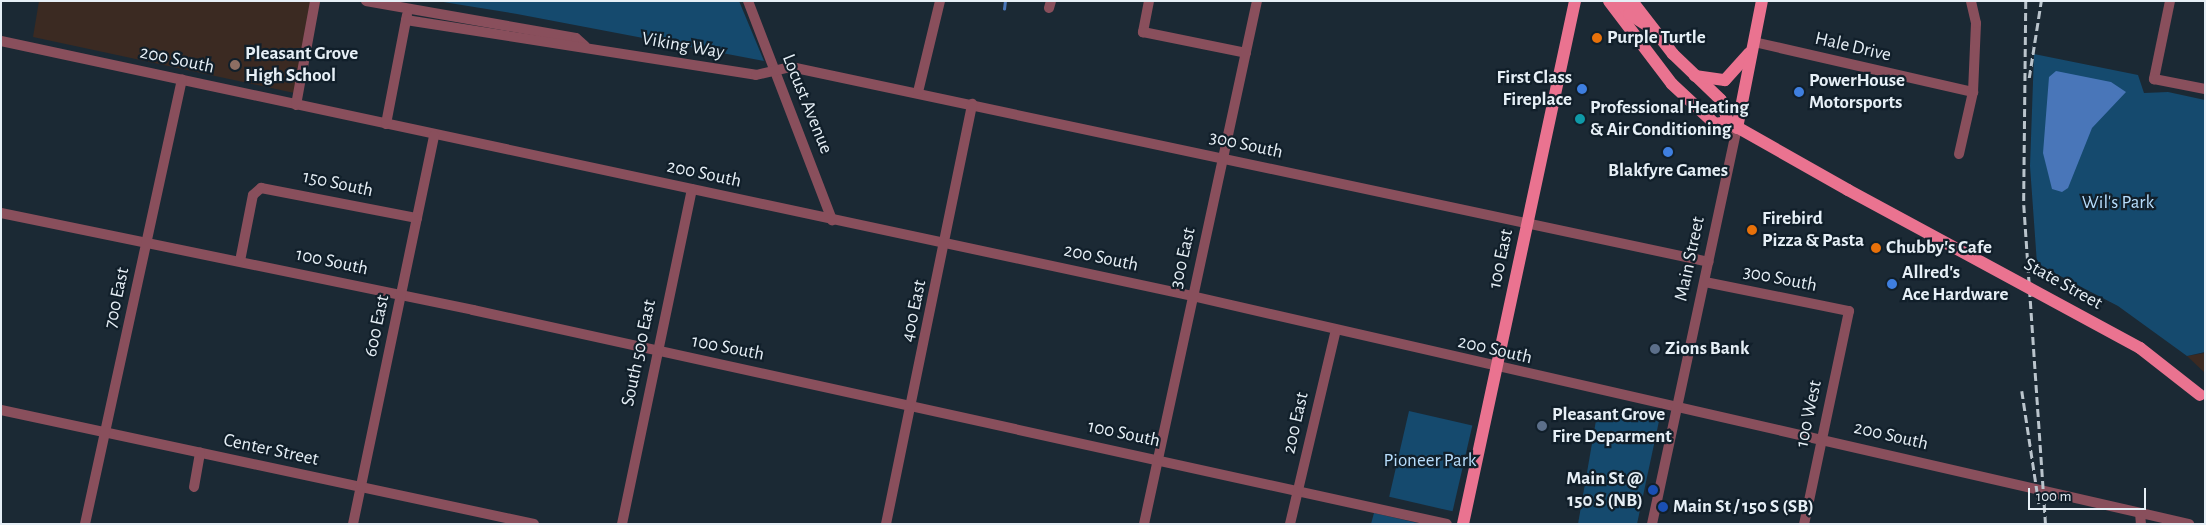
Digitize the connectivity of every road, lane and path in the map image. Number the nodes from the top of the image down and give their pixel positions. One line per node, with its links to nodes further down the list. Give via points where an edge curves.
1 (315, 1): 26 (street)
2 (366, 1): 14 (street, Viking Way)
3 (748, 1): 19 (street, Locust Avenue)
4 (940, 1): 23 (street)
5 (1149, 1): 18 (street, via 1143,32)
6 (1257, 1): 18 (street, 300 East)
7 (1609, 1): 28 (main road, State Street, via 1641,48 1715,124)
8 (1621, 1): 15 (main road, via 1630,14)
9 (1632, 1): 15 (main road)
10 (1762, 1): 17 (main road, Main Street)
11 (1971, 1): 24 (street, via 1976,23)
12 (2170, 1): 22 (street, via 2154,79)
13 (1576, 3): 36 (main road, 100 East)
14 (407, 14): 19 (street, Viking Way, via 576,38 585,46 714,69 756,75); 27 (street)
15 (1652, 28): 20 (main road)
16 (1, 41): 21 (street, 200 South)
17 (1753, 46): 20 (main road, via 1725,80); 24 (street, Hale Drive); 28 (main road, Main Street)
18 (1246, 53): 31 (street, 300 East)
19 (776, 71): 23 (street, 300 South, via 791,67); 35 (street, Locust Avenue)
20 (1694, 76): 28 (main road, via 1720,100)
21 (182, 79): 26 (street, 200 South); 37 (street, 700 East)
22 (2205, 89)
23 (918, 92): 25 (street, 300 South)
24 (1973, 92): 30 (street)
25 (972, 104): 31 (street, 300 South); 38 (street, 400 East)
26 (296, 105): 27 (street, 200 South)
27 (386, 124): 29 (street, 200 South)
28 (1732, 125): 40 (street, Main Street); 48 (main road, State Street, bridge, via 2132,344)
29 (434, 134): 32 (street, 200 South); 34 (street, 600 East)
30 (1959, 154)
31 (1225, 158): 36 (street, 300 South); 43 (street, 300 East)
32 (692, 189): 35 (street, 200 South); 46 (street, South 500 East)
33 (1, 213): 37 (street, 100 South)
34 (417, 218): 39 (street, 150 South, via 266,187 254,193); 42 (street, 600 East)
35 (832, 220): 38 (street, 200 South)
36 (1527, 224): 40 (street, 300 South); 47 (main road, 100 East)
37 (146, 243): 39 (street, 100 South); 52 (street, 700 East)
38 (944, 243): 43 (street, 200 South); 49 (street, 400 East)
39 (240, 261): 42 (street, 100 South)
40 (1709, 262): 41 (street, Main Street)
41 (1705, 282): 44 (street, 300 South); 50 (street, Main Street)
42 (401, 294): 46 (street, 100 South); 57 (street, 600 East)
43 (1192, 296): 45 (street, 200 South); 55 (street, 300 East)
44 (1849, 311): 53 (street, 100 West)
45 (1336, 330): 47 (street, 200 South); 58 (street, 200 East)
46 (658, 352): 49 (street, 100 South); 63 (street, South 500 East)
47 (1496, 369): 50 (street, 200 South); 68 (main road, 100 East)
48 (2202, 398)
49 (911, 406): 55 (street, 100 South); 64 (street, 400 East)
50 (1678, 409): 53 (street, 200 South); 69 (street, Main Street)
51 (1, 410): 52 (street, Center Street)
52 (105, 432): 54 (street, Center Street); 60 (street, 700 East)
53 (1822, 438): 59 (street, 200 South); 70 (street, 100 West)
54 (200, 453): 56 (street); 57 (street, Center Street)
55 (1158, 459): 58 (street, 100 South); 65 (street, 300 East)
56 (194, 487)
57 (361, 487): 61 (street, 600 East); 62 (street, Center Street)
58 (1298, 490): 66 (street, 200 East); 67 (street, 100 South)
59 (2140, 519): 71 (street, 200 South)
60 (86, 524)
61 (353, 524)
62 (534, 524)
63 (622, 524)
64 (886, 524)
65 (1144, 524)
66 (1290, 524)
67 (1447, 524)
68 (1463, 524)
69 (1652, 524)
70 (1804, 524)
71 (2189, 524)

